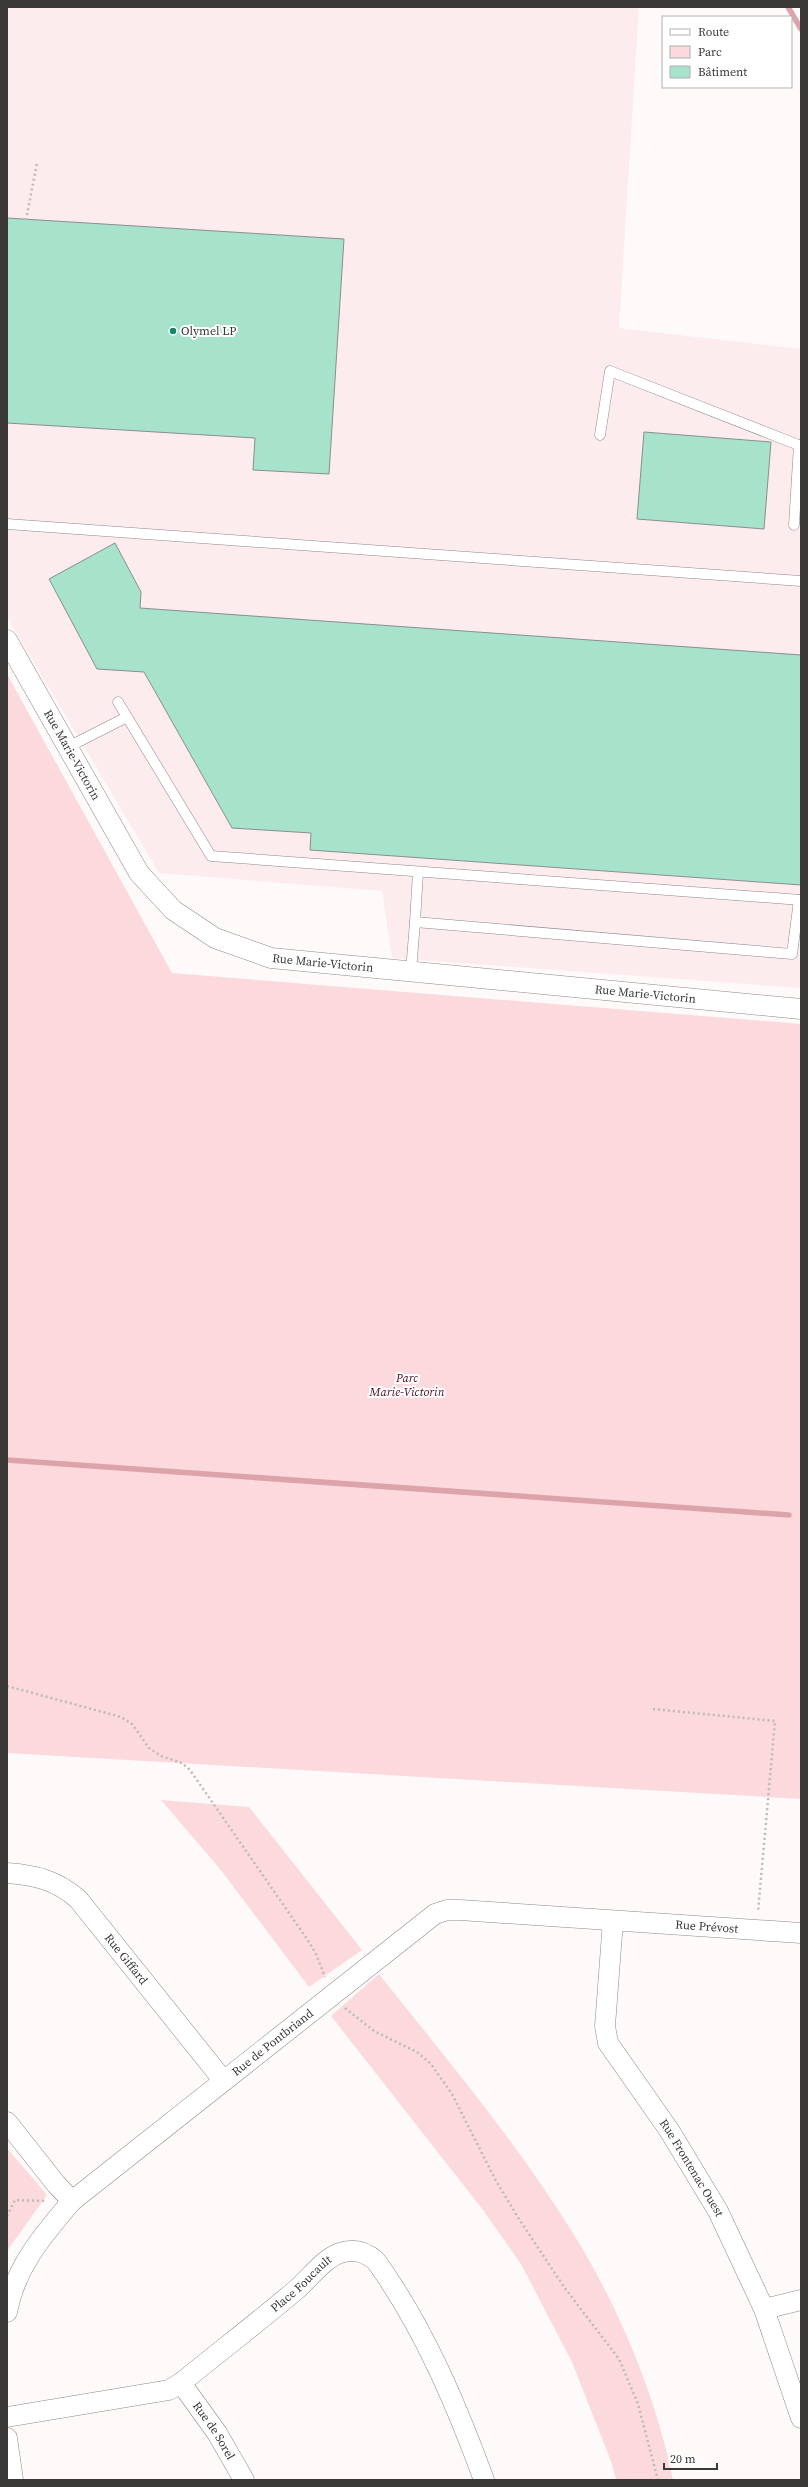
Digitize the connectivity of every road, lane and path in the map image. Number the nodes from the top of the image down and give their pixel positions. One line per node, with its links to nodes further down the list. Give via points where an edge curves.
1 (37, 163): 2 (path)
2 (26, 220)
3 (600, 435): 4 (lane, via 610,371)
4 (800, 446): 6 (lane)
5 (7, 524): 7 (lane)
6 (794, 525)
7 (801, 581)
8 (7, 640): 11 (street, Rue Marie-Victorin)
9 (118, 702): 10 (lane)
10 (128, 717): 11 (lane); 12 (lane, via 211,856)
11 (68, 748): 15 (street, Rue Marie-Victorin, via 139,873 173,910 209,934 271,958)
12 (418, 872): 13 (lane); 14 (lane)
13 (800, 900): 14 (lane, via 792,954)
14 (415, 922): 15 (lane)
15 (411, 971): 16 (street, Rue Marie-Victorin)
16 (801, 1009)
17 (7, 1686): 23 (path, via 121,1717 132,1724 144,1742 155,1752 187,1766 313,1947)
18 (653, 1709): 21 (path, via 775,1721)
19 (7, 1873): 24 (street, Rue Giffard, via 50,1880 78,1899)
20 (613, 1921): 21 (street, Rue Prévost); 23 (street, Rue de Pontbriand, via 447,1910 424,1921); 29 (street, Rue Frontenac Ouest, via 605,2026 608,2043 693,2167 743,2262)
21 (757, 1930): 22 (street, Rue Prévost)
22 (801, 1933)
23 (334, 1992): 24 (street, Rue de Pontbriand); 38 (path, via 344,2007 362,2023 423,2056 452,2094 495,2179 517,2216 564,2287 619,2359 638,2404)
24 (223, 2080): 26 (street, Rue de Pontbriand)
25 (7, 2122): 26 (street)
26 (72, 2201): 27 (path, via 15,2200); 30 (street, Rue de Pontbriand, via 43,2236 20,2272 10,2296)
27 (7, 2216)
28 (801, 2300): 29 (street)
29 (764, 2309): 33 (street, Rue Frontenac Ouest)
30 (7, 2312)
31 (181, 2383): 32 (street, Place Foucault, via 154,2394); 36 (street, Rue de Sorel, via 217,2433); 37 (street, Place Foucault, via 331,2258 346,2251 363,2252 381,2268 421,2336 453,2398)
32 (7, 2417)
33 (801, 2418)
34 (7, 2438): 35 (street)
35 (13, 2480)
36 (244, 2480)
37 (484, 2480)
38 (658, 2480)

